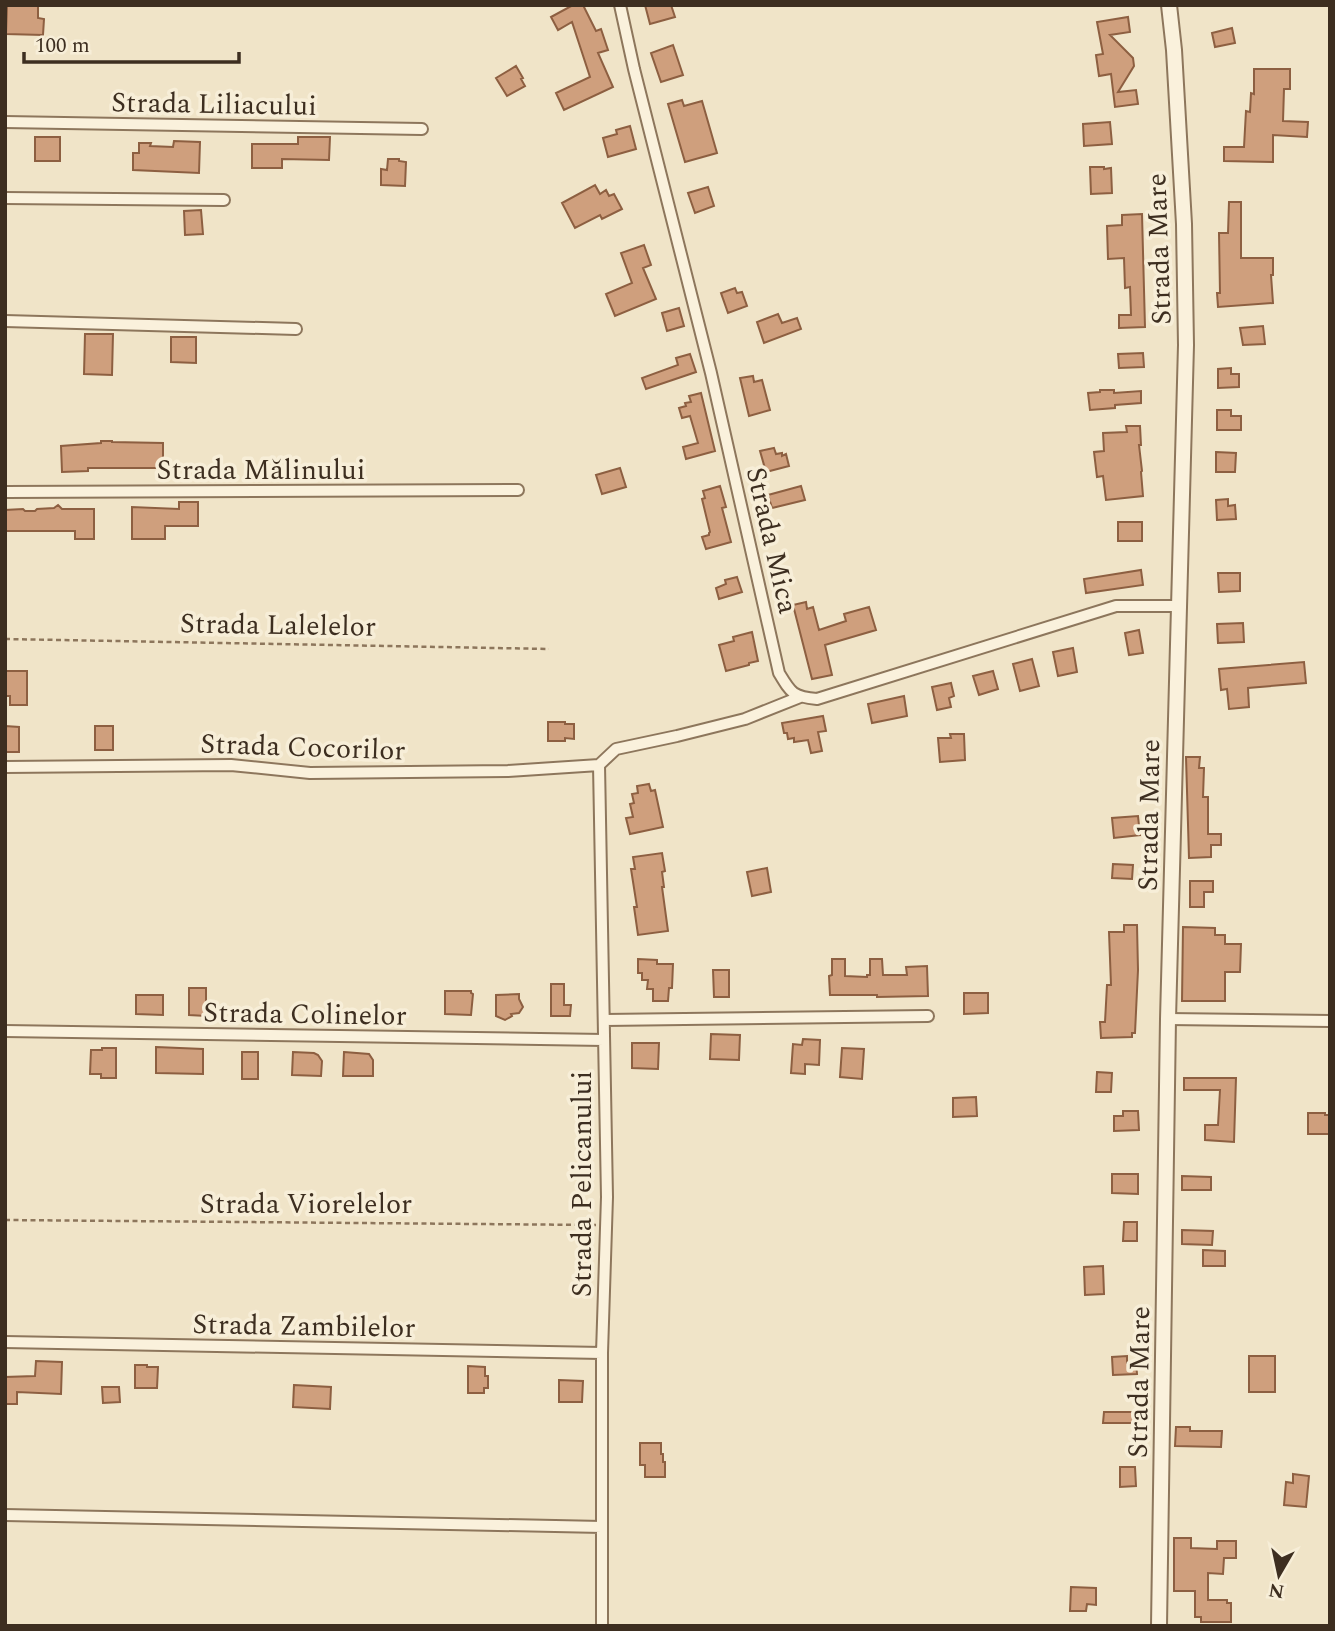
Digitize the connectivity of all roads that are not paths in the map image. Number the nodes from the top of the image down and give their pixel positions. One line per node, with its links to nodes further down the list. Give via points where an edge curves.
1 (620, 5): 12 (street, Strada Mica, via 779,673 788,689)
2 (1169, 5): 11 (street, Strada Mare, via 1184,224 1186,345)
3 (5, 122): 4 (street, Strada Liliacului)
4 (422, 129)
5 (5, 198): 6 (street)
6 (224, 200)
7 (5, 321): 8 (street)
8 (296, 329)
9 (518, 490): 10 (street, Strada Mălinului)
10 (5, 492)
11 (1178, 606): 12 (street, via 1116,606 817,699); 16 (street, Strada Mare)
12 (800, 697): 13 (street, via 745,719 616,749)
13 (600, 765): 14 (street, Strada Cocorilor, via 310,773 230,765); 17 (street, Strada Pelicanului)
14 (5, 767)
15 (929, 1016): 17 (street)
16 (1168, 1019): 18 (street); 26 (street, Strada Mare)
17 (605, 1020): 20 (street, Strada Pelicanului)
18 (1330, 1021)
19 (5, 1031): 20 (street, Strada Colinelor)
20 (604, 1040): 22 (street, Strada Pelicanului, via 607,1196)
21 (5, 1342): 22 (street, Strada Zambilelor)
22 (602, 1353): 24 (street, Strada Pelicanului)
23 (5, 1515): 24 (street)
24 (602, 1527): 25 (street, Strada Pelicanului)
25 (602, 1626)
26 (1159, 1626)

